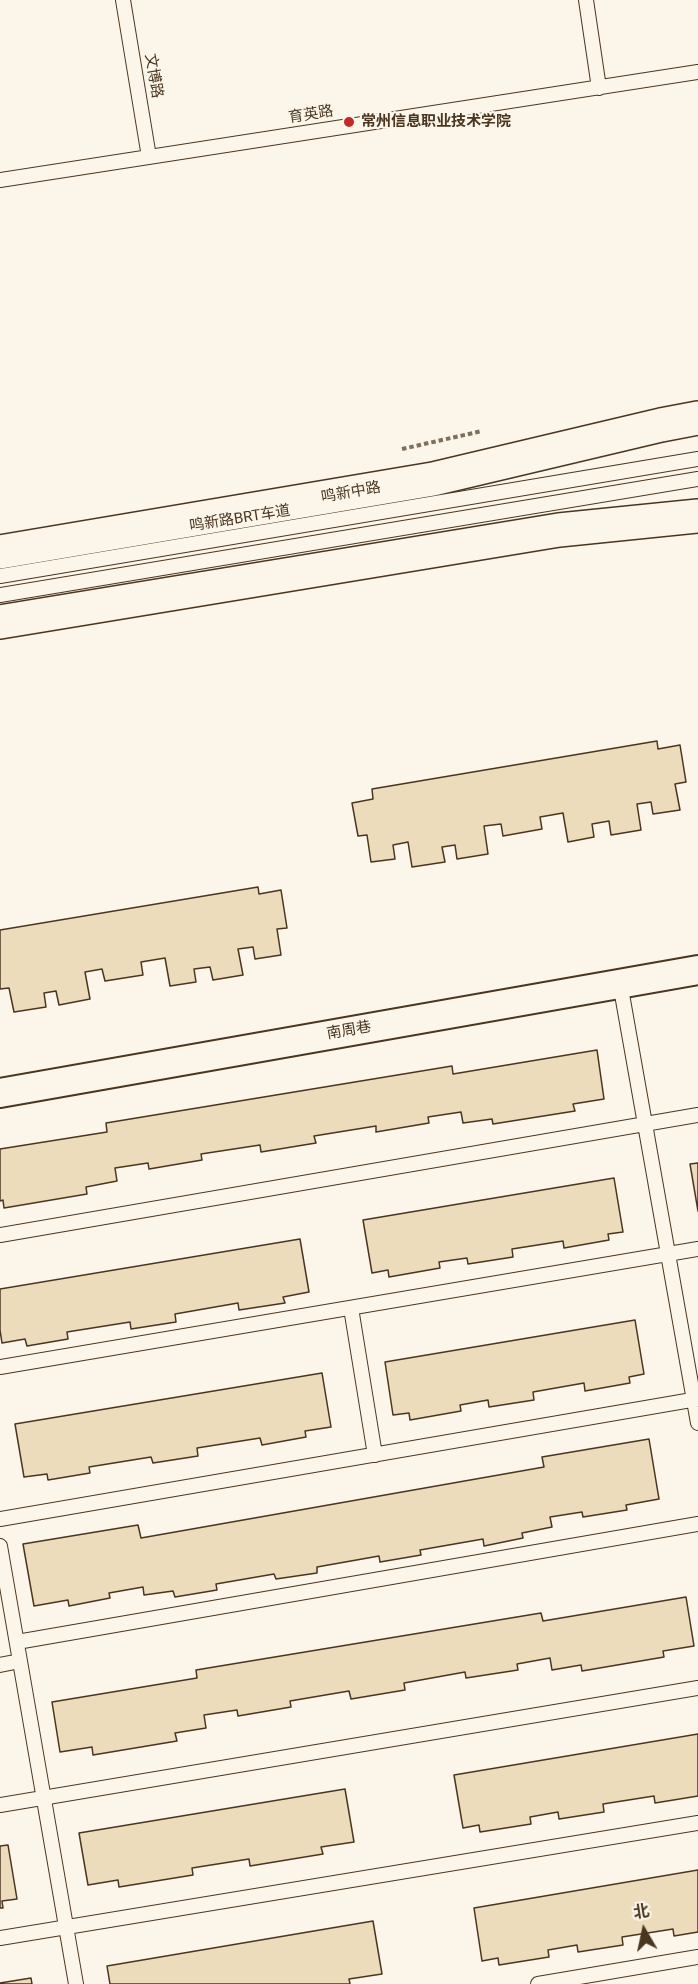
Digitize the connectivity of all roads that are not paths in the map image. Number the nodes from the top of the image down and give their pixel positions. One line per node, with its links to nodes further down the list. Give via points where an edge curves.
1 (123, 0): 5 (lane, 文博路)
2 (586, 0): 4 (lane)
3 (698, 72): 4 (lane, 育英路)
4 (599, 88): 5 (lane, 育英路)
5 (150, 157): 6 (lane, 育英路)
6 (0, 180)
7 (698, 418): 11 (main road, 鸣新中路, via 433,479)
8 (698, 459): 12 (lane, 鸣新路BRT车道)
9 (698, 479): 13 (lane)
10 (698, 516): 14 (main road, via 559,530)
11 (0, 552)
12 (0, 576)
13 (0, 595)
14 (0, 622)
15 (698, 970): 16 (street, 南周巷)
16 (620, 983): 17 (street, 南周巷); 19 (lane)
17 (0, 1093)
18 (698, 1115): 19 (lane)
19 (645, 1125): 20 (lane); 22 (lane)
20 (0, 1235)
21 (698, 1249): 22 (lane)
22 (669, 1254): 23 (lane); 25 (lane)
23 (351, 1308): 24 (lane); 27 (lane)
24 (0, 1367)
25 (696, 1400): 26 (lane); 27 (lane)
26 (698, 1424)
27 (375, 1455): 28 (lane)
28 (0, 1519)
29 (698, 1524): 31 (lane)
30 (0, 1546): 31 (lane)
31 (17, 1642): 32 (lane)
32 (20, 1661): 33 (lane); 35 (lane)
33 (0, 1665)
34 (698, 1688): 35 (lane)
35 (44, 1798): 36 (lane); 38 (lane)
36 (0, 1805)
37 (698, 1823): 38 (lane)
38 (66, 1927): 39 (lane); 41 (lane)
39 (0, 1938)
40 (698, 1957): 42 (lane)
41 (76, 1984)
42 (538, 1984)

